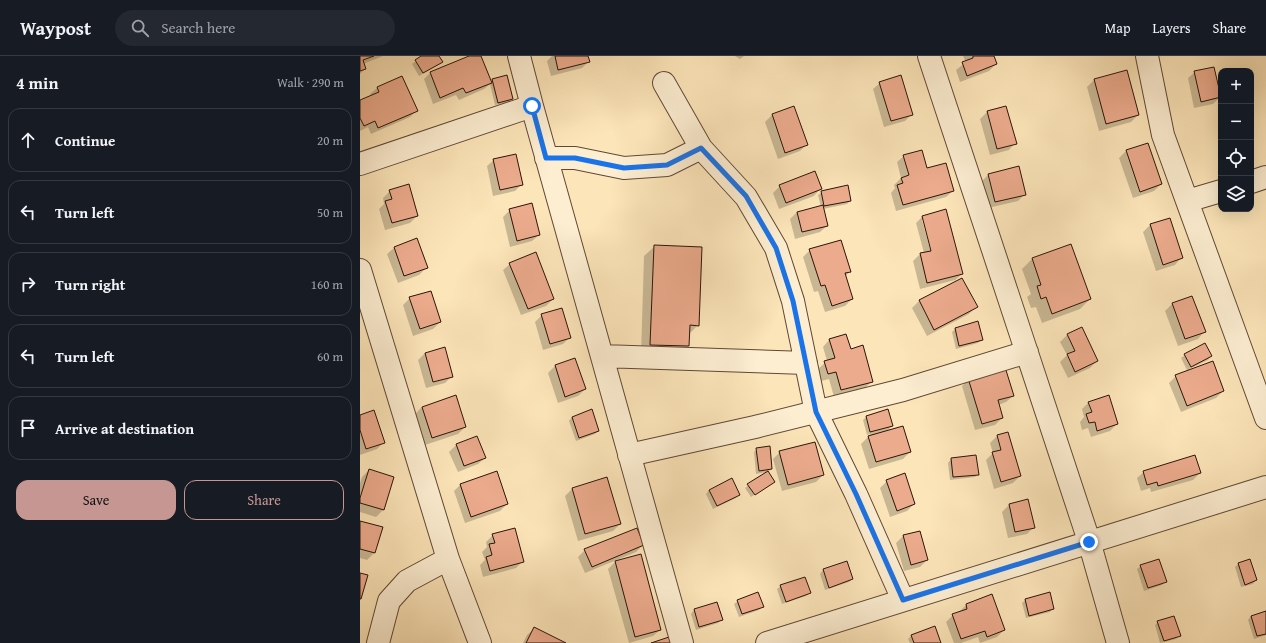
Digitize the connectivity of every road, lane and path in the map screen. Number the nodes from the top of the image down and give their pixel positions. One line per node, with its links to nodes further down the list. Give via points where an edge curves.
1 (519, 56): 5 (street)
2 (930, 56): 14 (street)
3 (1147, 56): 12 (street, via 1163,135)
4 (664, 83): 6 (street)
5 (532, 106): 7 (street); 8 (street)
6 (701, 148): 7 (street, via 667,165 624,168 575,158); 16 (street, via 746,196 776,248 793,301)
7 (546, 158): 15 (street)
8 (360, 164)
9 (1266, 177): 10 (street)
10 (1254, 181)
11 (1218, 192): 12 (street)
12 (1187, 201): 18 (street)
13 (360, 270): 22 (street)
14 (1027, 352): 17 (street, via 902,390); 21 (street)
15 (602, 356): 16 (street); 19 (street)
16 (806, 363): 17 (street)
17 (816, 412): 19 (street); 23 (street)
18 (1266, 418)
19 (630, 454): 26 (street)
20 (1266, 486): 21 (street)
21 (1089, 542): 23 (street); 28 (street)
22 (448, 559): 24 (street, via 407,581 389,601); 25 (street)
23 (903, 600): 27 (street)
24 (378, 643)
25 (480, 643)
26 (682, 643)
27 (766, 643)
28 (1118, 643)

